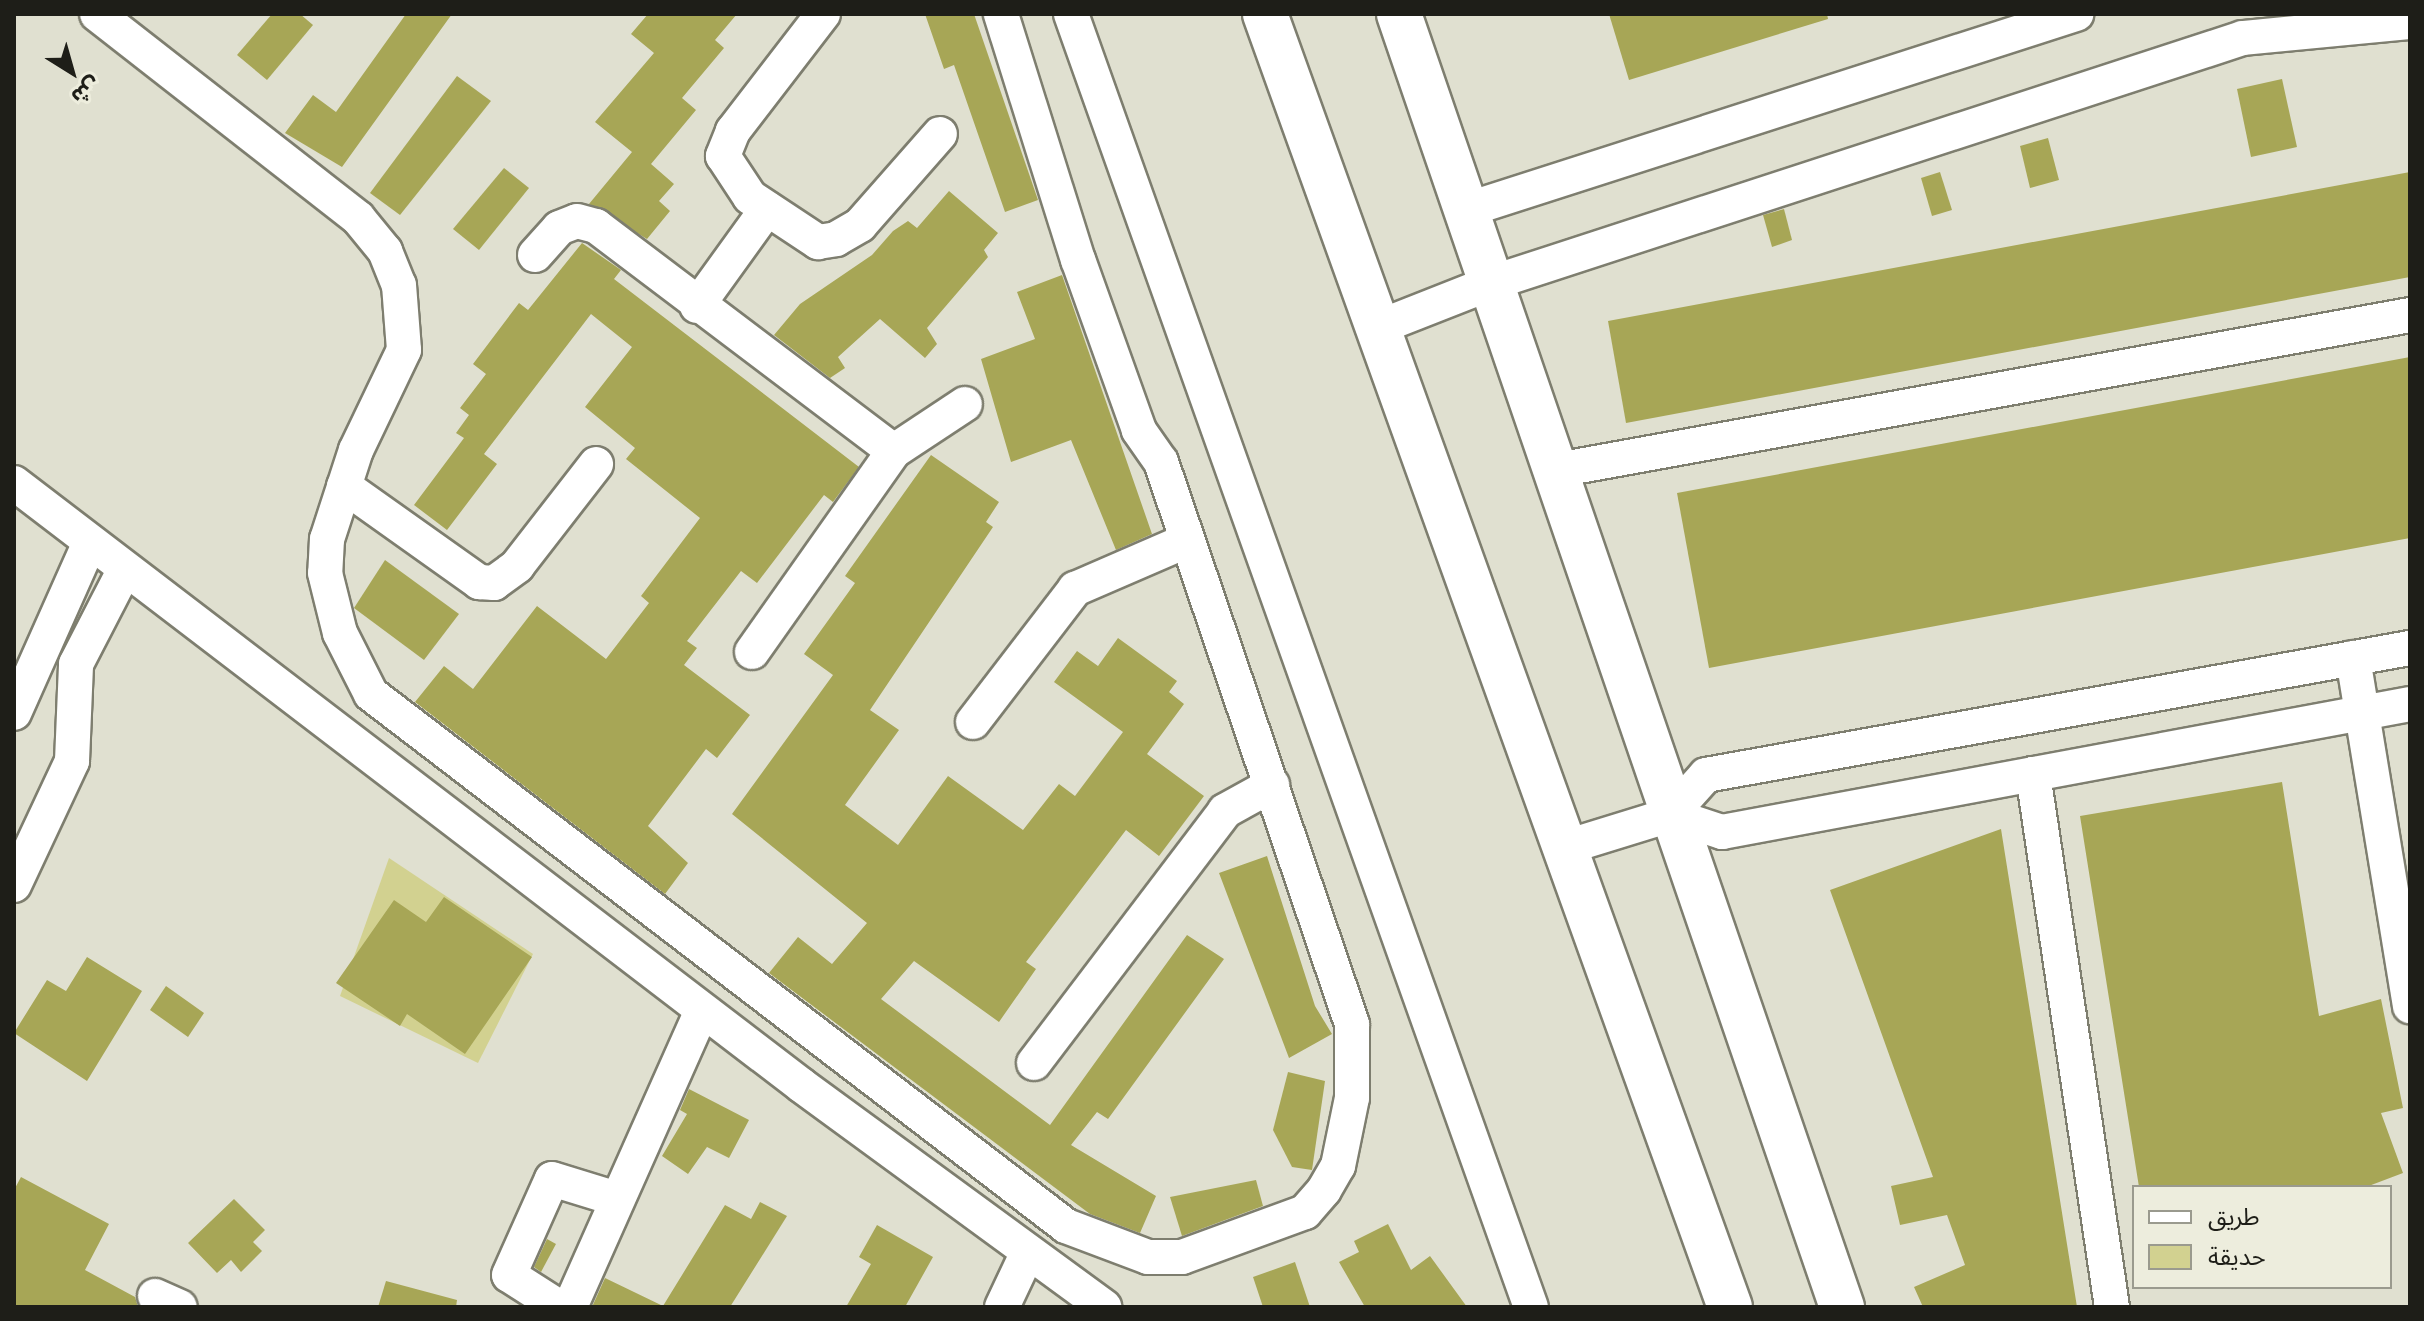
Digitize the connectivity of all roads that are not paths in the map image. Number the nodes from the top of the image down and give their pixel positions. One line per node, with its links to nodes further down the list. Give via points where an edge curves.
1 (97, 14): 22 (street, via 358,218 385,251 399,285 404,350)
2 (823, 14): 10 (street, via 733,131 723,156 750,197)
3 (1001, 14): 23 (street, via 1081,270)
4 (1071, 14): 47 (street)
5 (1265, 14): 16 (main road)
6 (1399, 14): 11 (main road)
7 (2076, 14): 11 (street)
8 (2410, 22): 13 (street, via 2243,38)
9 (940, 134): 10 (street, via 860,225 836,239 818,242)
10 (767, 209): 14 (street)
11 (1469, 209): 13 (main road)
12 (535, 255): 14 (street, via 559,228 577,221 596,226)
13 (1491, 283): 16 (street); 20 (main road)
14 (697, 306): 18 (street)
15 (2410, 315): 20 (street)
16 (1374, 329): 36 (main road)
17 (965, 404): 18 (street)
18 (894, 451): 27 (street)
19 (596, 464): 22 (street, via 517,566 494,583 479,582)
20 (1557, 470): 35 (main road)
21 (14, 483): 24 (street)
22 (344, 486): 34 (street, via 327,539 325,573 340,633 371,694 1066,1226 1148,1257 1182,1257 1305,1212 1338,1166 1352,1098 1352,1024)
23 (1186, 541): 32 (street, via 1075,589); 34 (street)
24 (90, 542): 25 (street); 30 (street)
25 (125, 569): 37 (street, via 76,664 72,761); 39 (street)
26 (2410, 648): 28 (street)
27 (752, 652)
28 (2353, 658): 31 (street); 35 (street, via 1706,775)
29 (2410, 704): 31 (street)
30 (14, 713)
31 (2362, 713): 33 (street); 38 (street)
32 (973, 722)
33 (2033, 774): 35 (street, via 1722,832); 50 (street)
34 (1272, 785): 40 (street, via 1225,811)
35 (1670, 815): 36 (street); 49 (main road)
36 (1563, 848): 48 (main road)
37 (14, 885)
38 (2410, 1006)
39 (702, 1010): 41 (street); 42 (street)
40 (1034, 1063)
41 (617, 1199): 43 (street, via 552,1179 509,1275); 44 (street)
42 (1028, 1252): 45 (street); 46 (street)
43 (559, 1307)
44 (570, 1307)
45 (1002, 1307)
46 (1104, 1307)
47 (1531, 1307)
48 (1730, 1307)
49 (1842, 1307)
50 (2112, 1307)

